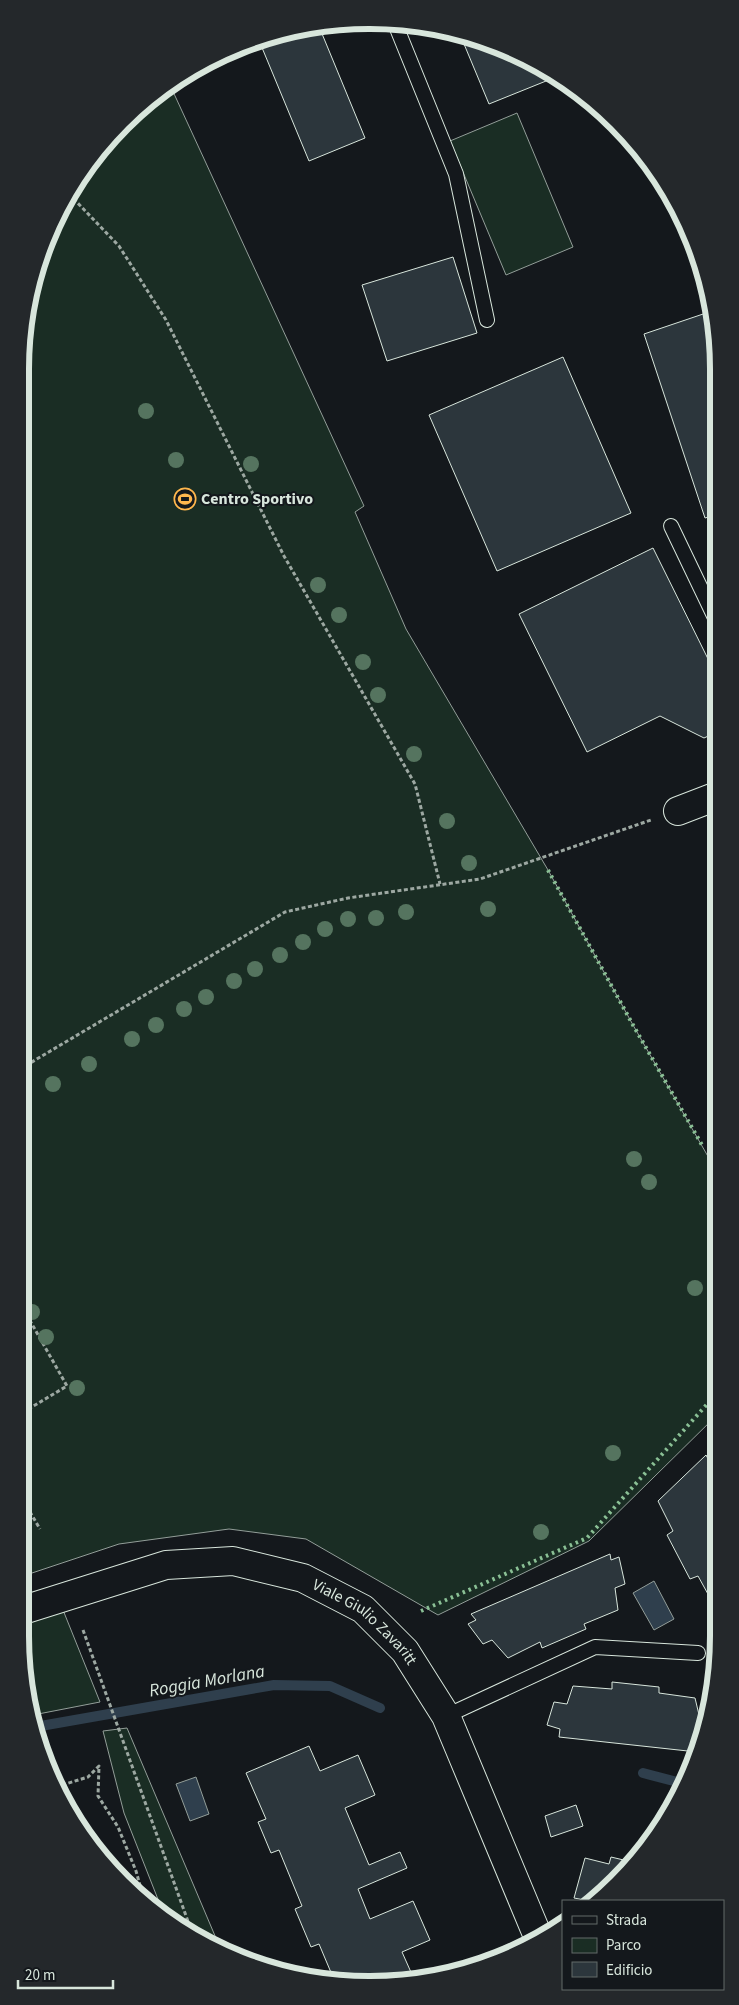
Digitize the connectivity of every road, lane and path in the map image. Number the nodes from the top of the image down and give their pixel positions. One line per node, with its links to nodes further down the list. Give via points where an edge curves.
1 (398, 30): 3 (lane, via 456,174)
2 (74, 199): 8 (path, via 119,246 166,320 284,556 415,784)
3 (488, 320)
4 (672, 526): 5 (lane)
5 (710, 607)
6 (710, 799): 7 (street)
7 (678, 811): 8 (path, via 480,878)
8 (440, 884): 9 (path, via 348,898 285,912)
9 (29, 1064)
10 (29, 1319): 11 (path, via 67,1386)
11 (29, 1409)
12 (29, 1510): 13 (path)
13 (40, 1529)
14 (29, 1608): 17 (street, Viale Giulio Zavaritt, via 166,1565 233,1561 303,1578 363,1610 405,1651)
15 (83, 1630): 20 (path)
16 (698, 1653): 17 (lane, via 595,1647)
17 (446, 1716): 21 (street, Viale Giulio Zavaritt)
18 (64, 1785): 19 (path, via 88,1777 98,1766 98,1796 118,1827)
19 (141, 1888)
20 (189, 1925)
21 (536, 1933)

